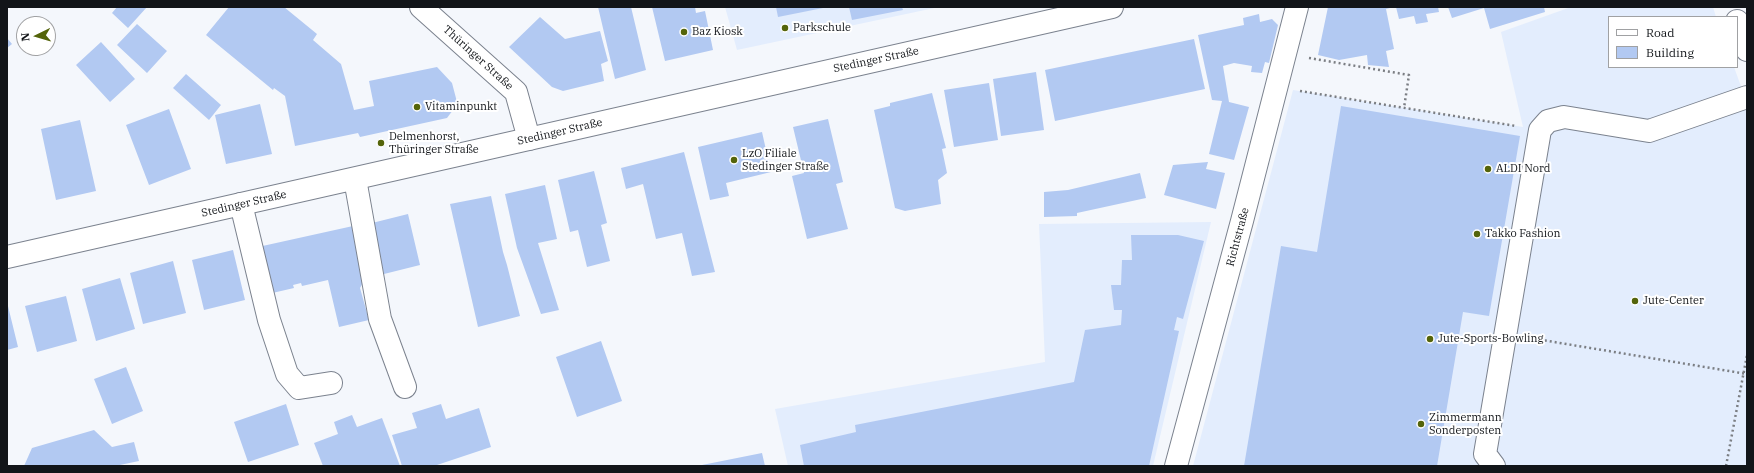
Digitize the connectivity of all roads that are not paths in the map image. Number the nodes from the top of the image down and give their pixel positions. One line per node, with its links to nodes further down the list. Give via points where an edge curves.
1 (421, 7): 7 (main road, Thüringer Straße, via 516,92)
2 (1112, 7): 7 (main road, Stedinger Straße)
3 (1297, 7): 13 (main road, Richtstraße)
4 (1738, 24): 5 (main road)
5 (1747, 50)
6 (1747, 96): 14 (main road, via 1648,131 1564,117 1548,121 1540,130 1485,454)
7 (529, 139): 8 (main road, Stedinger Straße)
8 (355, 179): 9 (main road, Stedinger Straße); 12 (main road, via 380,319)
9 (241, 204): 10 (main road, Stedinger Straße); 11 (main road, via 270,320 287,374 299,388)
10 (7, 257)
11 (331, 383)
12 (405, 387)
13 (1176, 466)
14 (1494, 466)

